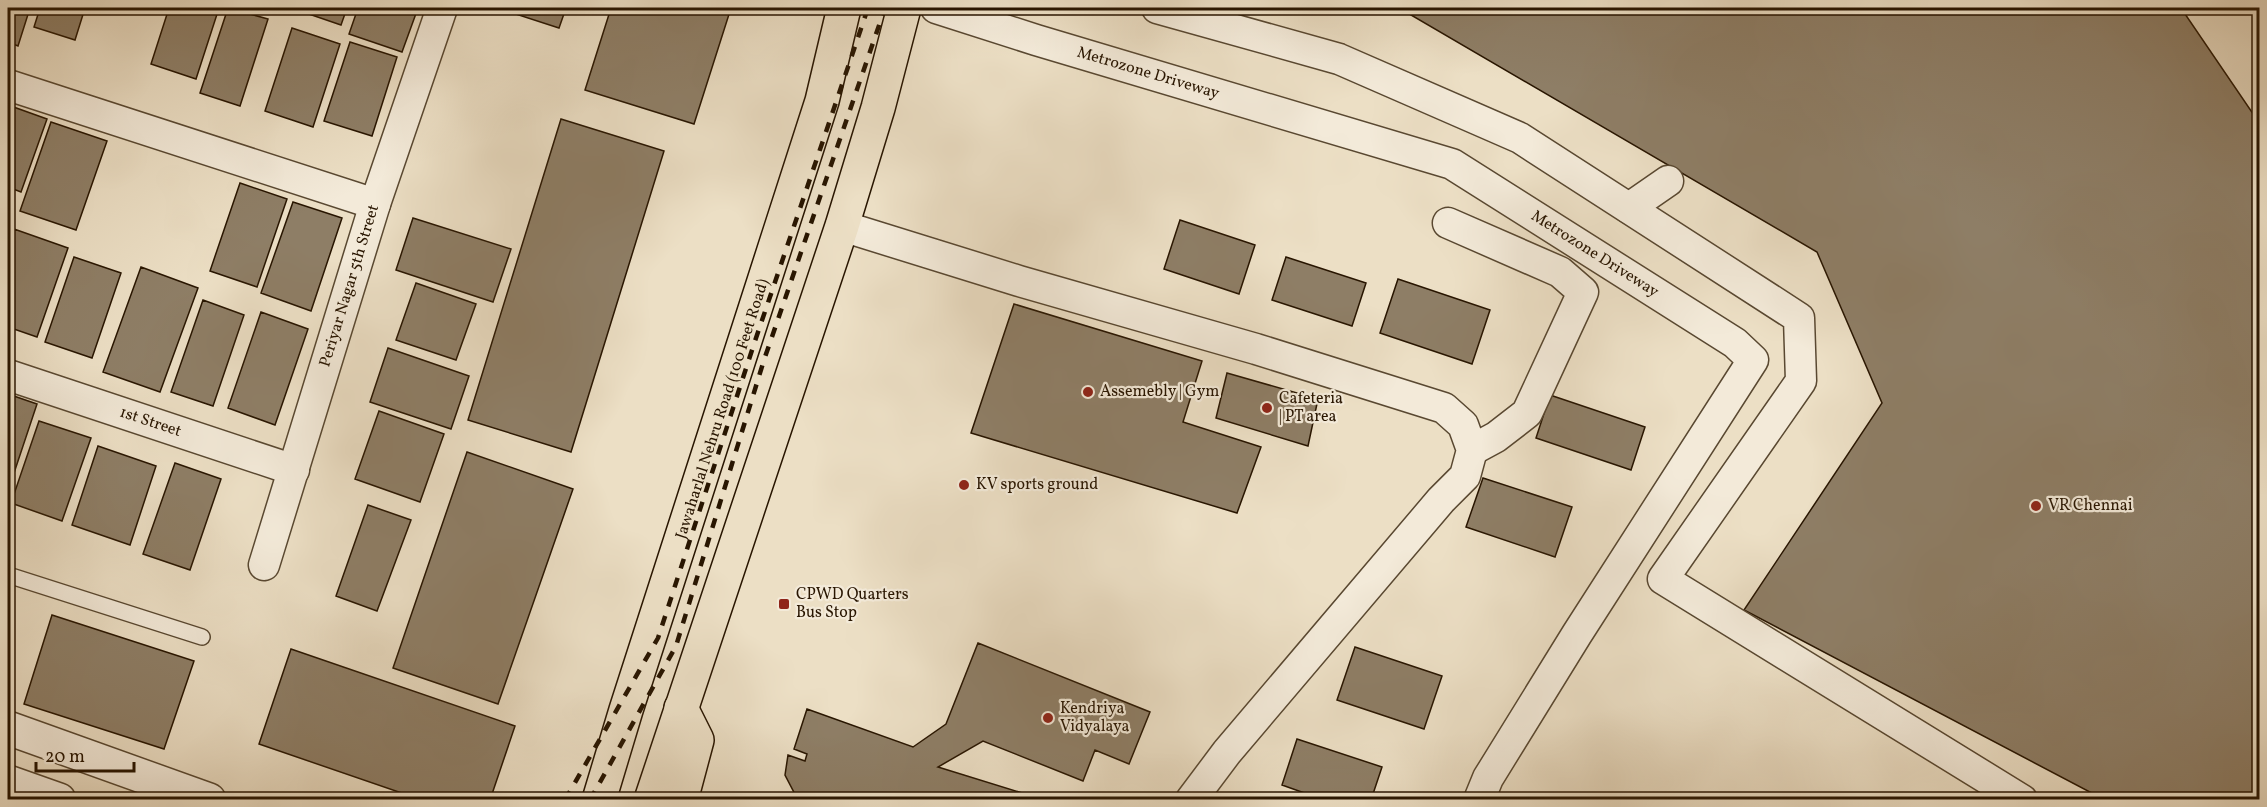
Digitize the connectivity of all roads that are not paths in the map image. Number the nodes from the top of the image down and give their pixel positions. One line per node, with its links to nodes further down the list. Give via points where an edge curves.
1 (442, 8): 8 (street, Periyar Nagar 5th Street)
2 (844, 8): 19 (main road, Jawaharlal Nehru Road (100 Feet Road), via 822,101)
3 (904, 8): 11 (main road)
4 (936, 8): 29 (street, Metrozone Driveway, via 1452,164 1735,343 1753,360 1565,653 1488,778)
5 (1157, 8): 9 (street, via 1339,59 1520,138)
6 (8, 86): 8 (street)
7 (1668, 181): 9 (street)
8 (375, 204): 14 (street, Periyar Nagar 5th Street)
9 (1629, 208): 30 (street, via 1799,318 1801,381 1664,579)
10 (1448, 223): 13 (street, via 1560,272 1583,292 1527,413)
11 (843, 226): 13 (street, via 1444,408 1462,425); 18 (main road)
12 (8, 375): 14 (street, 1st Street)
13 (1472, 450): 28 (street, via 1465,476 1227,752)
14 (294, 470): 15 (street, Periyar Nagar 5th Street)
15 (264, 565)
16 (8, 575): 17 (lane)
17 (202, 637)
18 (681, 708): 26 (main road); 27 (main road, via 697,740)
19 (626, 710): 24 (main road, via 600,731); 25 (main road, Jawaharlal Nehru Road (100 Feet Road))
20 (8, 728): 23 (street)
21 (8, 782): 22 (street)
22 (59, 800)
23 (209, 800)
24 (577, 800)
25 (599, 800)
26 (651, 800)
27 (681, 800)
28 (1191, 800)
29 (1479, 800)
30 (2022, 800)

